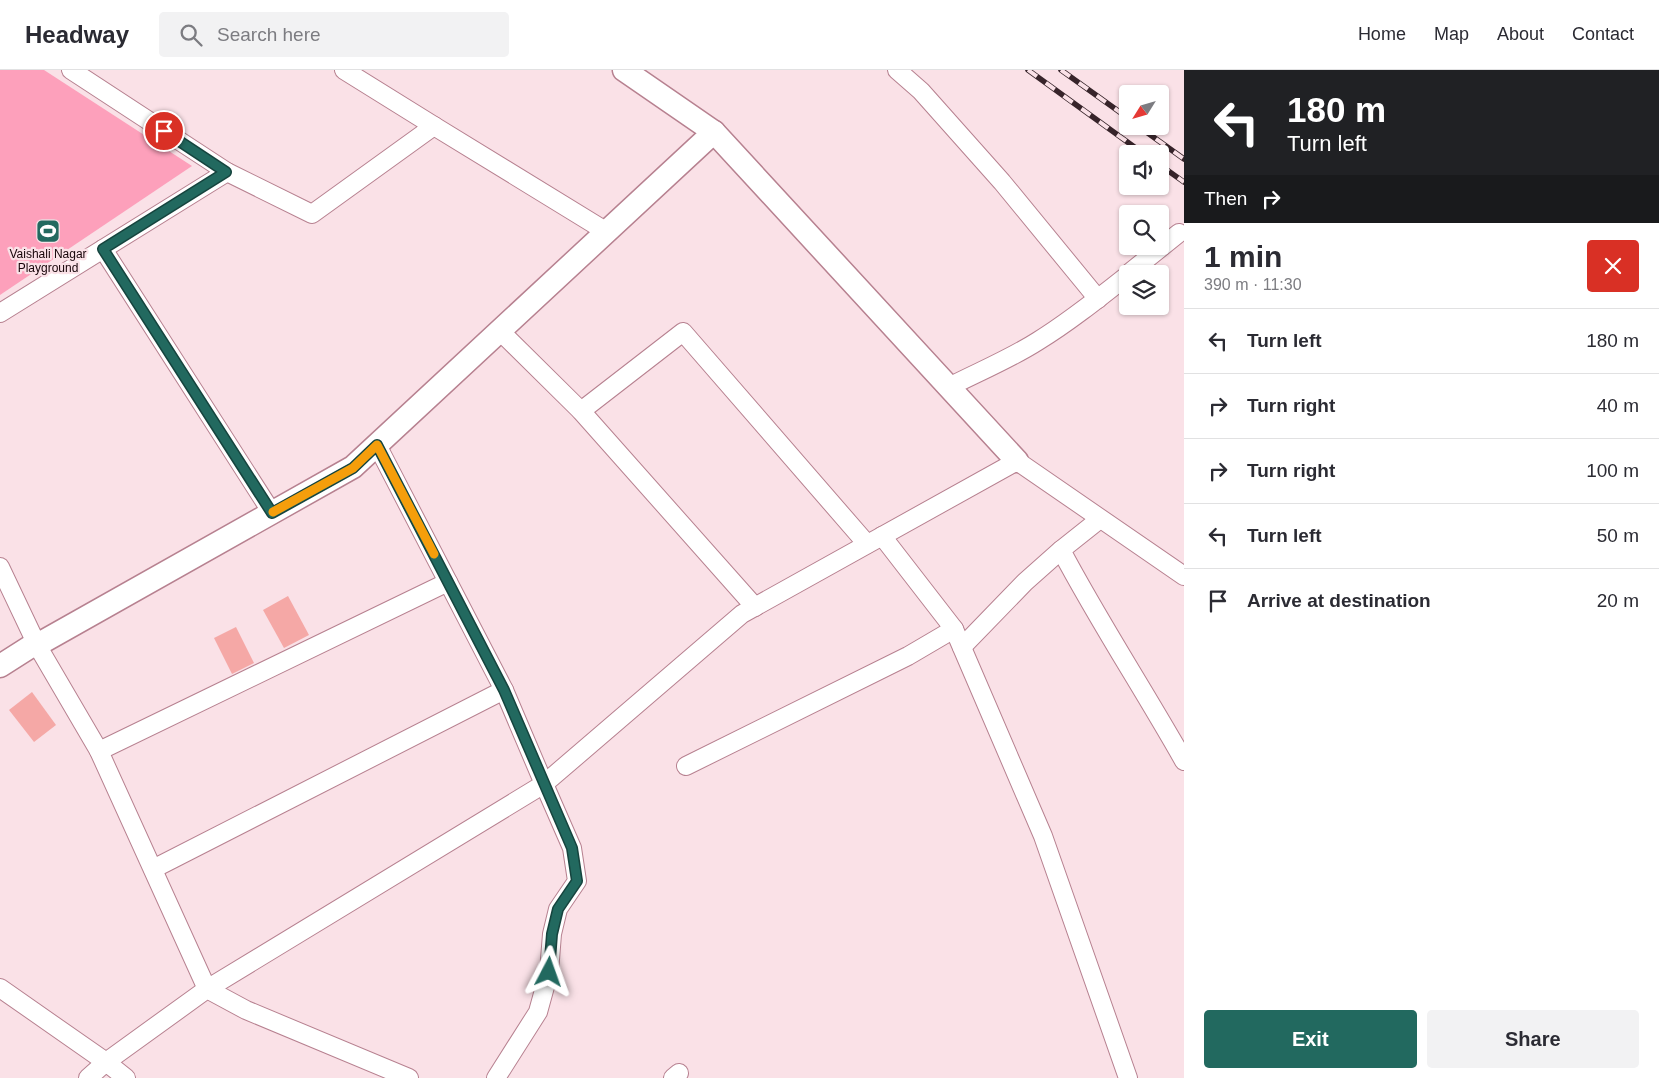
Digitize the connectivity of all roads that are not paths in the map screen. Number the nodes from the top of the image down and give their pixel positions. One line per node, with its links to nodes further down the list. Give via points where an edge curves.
1 (71, 70): 7 (street)
2 (344, 70): 5 (street)
3 (624, 70): 6 (street)
4 (896, 70): 13 (street, via 921,91 1002,182)
5 (434, 126): 7 (street, via 312,214); 8 (street)
6 (714, 132): 8 (street); 16 (street)
7 (226, 172): 10 (street)
8 (607, 232): 15 (street)
9 (1179, 233): 11 (street)
10 (103, 249): 14 (street); 20 (street)
11 (1139, 265)
12 (1119, 281): 13 (street)
13 (1098, 298): 16 (street, via 1038,342)
14 (0, 313)
15 (500, 331): 17 (street); 18 (street)
16 (949, 387): 19 (street)
17 (581, 411): 22 (street, via 683,332); 27 (street)
18 (377, 445): 20 (street, via 353,468); 26 (street)
19 (1017, 461): 21 (street); 22 (street)
20 (272, 513): 29 (street)
21 (1100, 520): 23 (street); 25 (street)
22 (874, 540): 27 (street); 28 (street)
23 (1061, 550): 30 (street); 34 (street)
24 (0, 567): 29 (street)
25 (1184, 576)
26 (448, 582): 32 (street); 33 (street)
27 (755, 607): 36 (street, via 742,614)
28 (954, 629): 30 (street); 35 (street, via 908,656)
29 (37, 645): 31 (street); 33 (street)
30 (962, 647): 45 (street, via 1043,836)
31 (0, 666)
32 (504, 690): 36 (street); 37 (street)
33 (99, 751): 37 (street)
34 (1184, 761)
35 (686, 766)
36 (544, 784): 39 (street); 44 (street, via 572,848 577,881 558,909 549,972 538,1012)
37 (153, 869): 39 (street)
38 (0, 988): 40 (street)
39 (207, 988): 40 (street); 43 (street, via 246,1010)
40 (106, 1062): 41 (street); 42 (street)
41 (88, 1078)
42 (126, 1078)
43 (410, 1078)
44 (496, 1078)
45 (1128, 1078)

